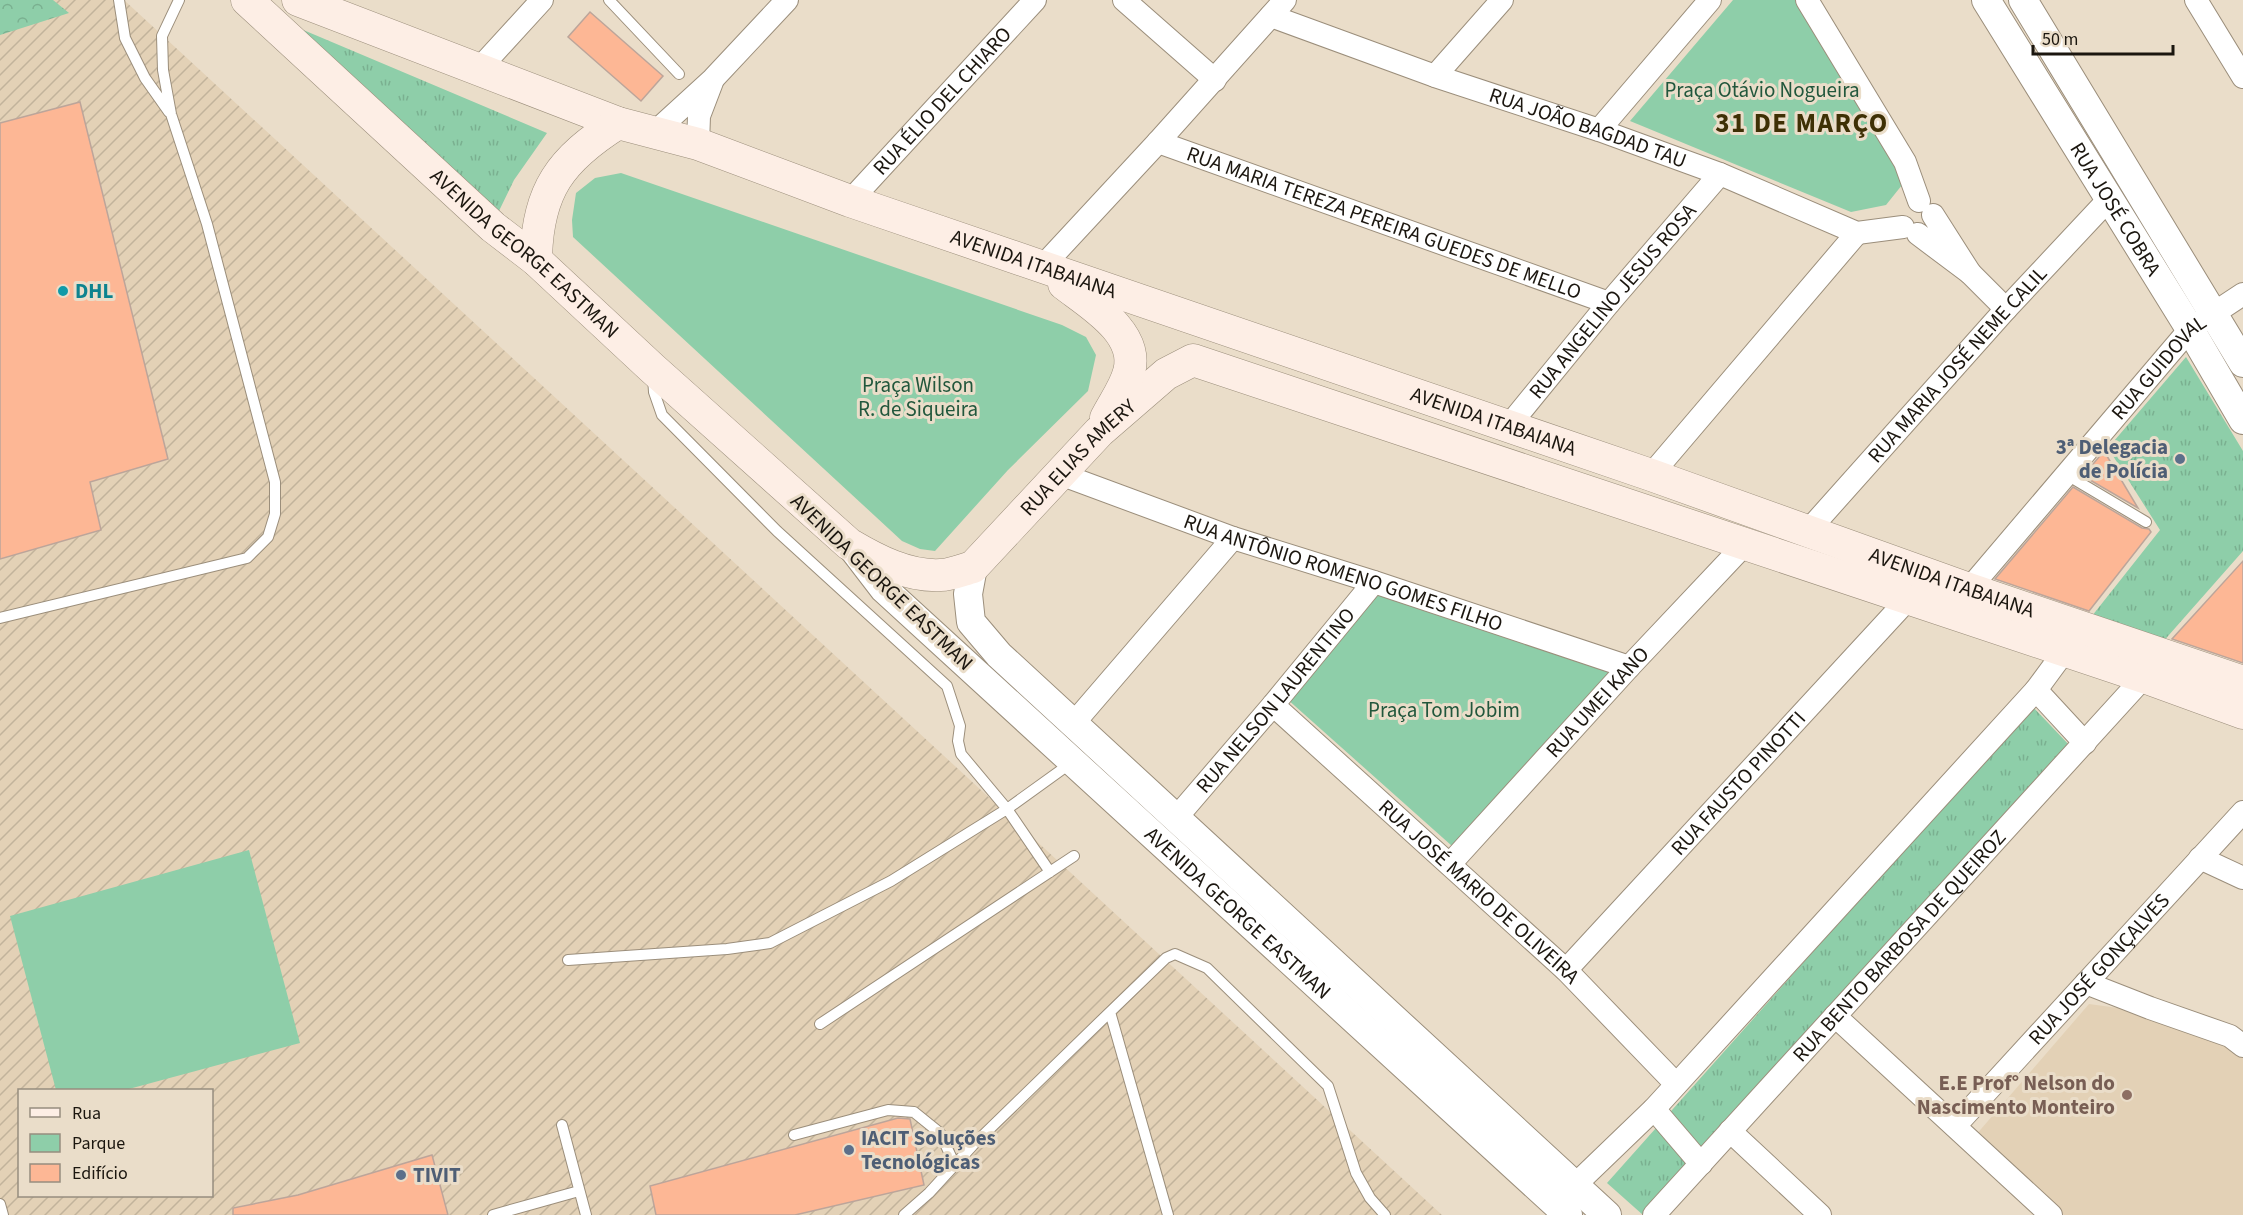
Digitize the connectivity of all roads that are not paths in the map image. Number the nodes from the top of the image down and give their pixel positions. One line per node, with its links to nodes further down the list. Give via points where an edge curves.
1 (119, 0): 23 (lane, via 125,38 145,78)
2 (179, 0): 23 (lane, via 162,36)
3 (247, 0): 35 (main road, AVENIDA GEORGE EASTMAN, via 493,227)
4 (298, 0): 17 (main road)
5 (542, 0): 17 (street)
6 (609, 0): 18 (lane)
7 (787, 0): 21 (street)
8 (1035, 0): 31 (street, RUA ÉLIO DEL CHIARO)
9 (1124, 0): 22 (street)
10 (1502, 0): 19 (street)
11 (1710, 0): 25 (street)
12 (1807, 0): 32 (street, via 1905,162)
13 (1986, 0): 30 (street, RUA JOSÉ COBRA)
14 (2023, 0): 41 (street, RUA JOSÉ COBRA)
15 (2196, 0): 20 (street)
16 (1278, 8): 19 (street, RUA JOÃO BAGDAD TAU); 22 (street)
17 (478, 70): 24 (main road)
18 (679, 74)
19 (1435, 76): 25 (street, RUA JOÃO BAGDAD TAU)
20 (2243, 77)
21 (713, 79): 26 (street); 28 (street, via 699,116)
22 (1215, 80): 27 (street)
23 (171, 114): 60 (lane, via 207,224 275,482 275,514 268,537 246,558)
24 (618, 123): 26 (main road); 35 (main road, via 590,140 553,183 538,221)
25 (1599, 130): 29 (street, RUA JOÃO BAGDAD TAU)
26 (655, 132): 28 (main road)
27 (1158, 142): 36 (street); 39 (street, RUA MARIA TEREZA PEREIRA GUEDES DE MELLO)
28 (698, 144): 31 (main road, AVENIDA ITABAIANA)
29 (1720, 174): 34 (street, RUA JOÃO BAGDAD TAU); 39 (street, RUA ANGELINO JESUS ROSA)
30 (2109, 199): 40 (street, RUA MARIA JOSÉ NEME CALIL); 41 (street, RUA JOSÉ COBRA)
31 (850, 201): 36 (main road, AVENIDA ITABAIANA)
32 (1926, 208): 33 (street, via 1909,203 1902,211); 37 (street)
33 (1910, 230): 34 (street); 37 (street)
34 (1857, 233): 49 (street)
35 (536, 260): 44 (main road, AVENIDA GEORGE EASTMAN)
36 (1042, 267): 46 (main road, AVENIDA ITABAIANA); 47 (main road, via 1120,331 1131,351 1129,373)
37 (1970, 273): 40 (street)
38 (2243, 294): 41 (street, RUA GUIDOVAL)
39 (1609, 303): 46 (street, RUA ANGELINO JESUS ROSA)
40 (2006, 309): 52 (street, RUA MARIA JOSÉ NEME CALIL)
41 (2201, 322): 43 (street, RUA JOSÉ COBRA); 45 (street, RUA JOSÉ COBRA); 50 (street, RUA GUIDOVAL)
42 (1193, 360): 47 (main road, RUA ELIAS AMERY, via 1166,374); 54 (main road, AVENIDA ITABAIANA)
43 (2243, 363)
44 (652, 368): 55 (main road, AVENIDA GEORGE EASTMAN); 71 (lane, via 654,392 662,415 777,531 947,686 960,726 961,754)
45 (2243, 420)
46 (1507, 428): 49 (main road, AVENIDA ITABAIANA)
47 (1099, 432): 48 (main road, RUA ELIAS AMERY)
48 (1060, 474): 53 (street, RUA ANTÔNIO ROMENO GOMES FILHO); 56 (main road, RUA ELIAS AMERY)
49 (1651, 475): 52 (main road, AVENIDA ITABAIANA)
50 (2067, 475): 51 (lane); 58 (street, RUA GUIDOVAL)
51 (2146, 522)
52 (1807, 531): 58 (main road, AVENIDA ITABAIANA)
53 (1233, 538): 57 (street, RUA ANTÔNIO ROMENO GOMES FILHO); 68 (street)
54 (1746, 543): 59 (main road, AVENIDA ITABAIANA); 62 (street, RUA UMEI KANO)
55 (849, 544): 56 (main road, via 876,560 923,575 944,575); 70 (street, AVENIDA GEORGE EASTMAN, via 884,589)
56 (973, 567): 68 (street, AVENIDA GEORGE EASTMAN, via 968,594 971,622 999,655)
57 (1374, 582): 62 (street, RUA ANTÔNIO ROMENO GOMES FILHO); 66 (street, RUA NELSON LAURENTINO)
58 (1970, 589): 64 (main road, AVENIDA ITABAIANA)
59 (1909, 598): 61 (main road, AVENIDA ITABAIANA); 80 (street, RUA FAUSTO PINOTTI)
60 (0, 618)
61 (2064, 652): 63 (main road, AVENIDA ITABAIANA); 65 (street)
62 (1629, 667): 76 (street, RUA UMEI KANO)
63 (2144, 677): 67 (main road, AVENIDA ITABAIANA); 69 (street, RUA BENTO BARBOSA DE QUEIROZ)
64 (2243, 682)
65 (2036, 690): 69 (street); 86 (street)
66 (1273, 705): 73 (street, RUA NELSON LAURENTINO); 76 (street, RUA JOSÉ MARIO DE OLIVEIRA)
67 (2243, 713)
68 (1073, 724): 73 (street, AVENIDA GEORGE EASTMAN)
69 (2085, 743): 83 (street, RUA BENTO BARBOSA DE QUEIROZ)
70 (1072, 762): 71 (lane); 103 (street, AVENIDA GEORGE EASTMAN)
71 (1007, 809): 77 (lane); 79 (lane, via 891,881 770,943)
72 (2243, 812): 75 (street, RUA JOSÉ GONÇALVES)
73 (1176, 818): 94 (street, AVENIDA GEORGE EASTMAN)
74 (1074, 856): 77 (lane)
75 (2200, 858): 78 (street); 81 (street, RUA JOSÉ GONÇALVES)
76 (1450, 864): 80 (street, RUA JOSÉ MARIO DE OLIVEIRA)
77 (1050, 872): 84 (lane)
78 (2243, 878)
79 (568, 960)
80 (1566, 969): 86 (street, RUA JOSÉ MARIO DE OLIVEIRA)
81 (2086, 982): 85 (street, via 2230,1036); 89 (street, RUA JOSÉ GONÇALVES)
82 (1110, 1012): 93 (lane); 101 (lane); 102 (lane, via 1166,958 1175,954 1207,968 1328,1086 1356,1173)
83 (1835, 1016): 89 (street); 90 (street, RUA BENTO BARBOSA DE QUEIROZ)
84 (820, 1024)
85 (2243, 1046)
86 (1676, 1084): 87 (street)
87 (1654, 1109): 92 (street); 94 (street)
88 (562, 1125): 95 (lane)
89 (1956, 1126): 107 (street)
90 (1730, 1131): 92 (street, RUA BENTO BARBOSA DE QUEIROZ); 106 (street)
91 (794, 1135): 93 (lane, via 888,1110 914,1112 940,1133)
92 (1701, 1164): 105 (street, RUA BENTO BARBOSA DE QUEIROZ)
93 (955, 1165): 100 (lane)
94 (1575, 1185): 104 (street, AVENIDA GEORGE EASTMAN)
95 (579, 1191): 98 (lane); 99 (lane)
96 (0, 1204): 97 (lane)
97 (3, 1215)
98 (493, 1215)
99 (586, 1215)
100 (904, 1215)
101 (1168, 1215)
102 (1385, 1215)
103 (1568, 1215)
104 (1607, 1215)
105 (1654, 1215)
106 (1820, 1215)
107 (2051, 1215)

